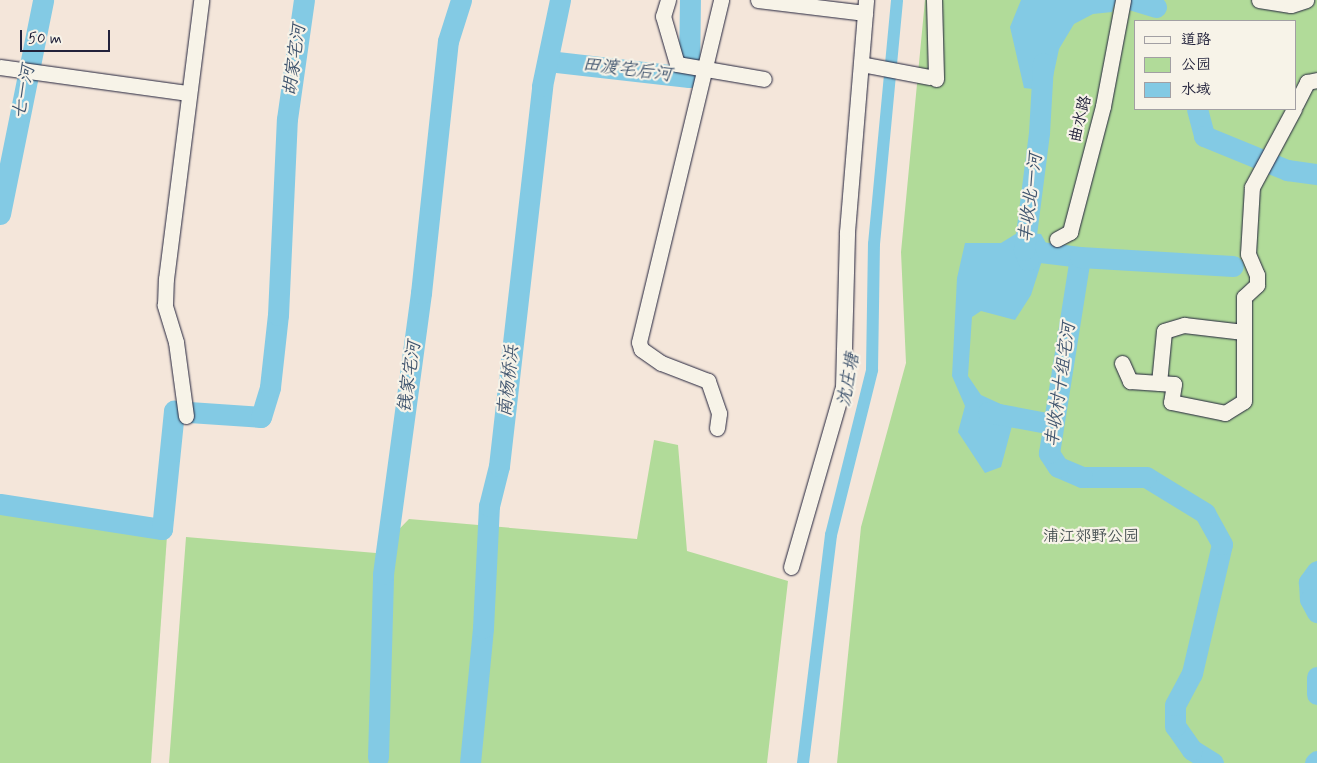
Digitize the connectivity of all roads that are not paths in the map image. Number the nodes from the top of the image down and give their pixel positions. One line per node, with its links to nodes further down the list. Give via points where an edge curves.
1 (201, 0): 15 (street)
2 (668, 0): 12 (street, via 663,16 677,64)
3 (721, 0): 12 (street)
4 (758, 0): 8 (street)
5 (934, 0): 10 (street, via 933,78)
6 (1259, 0): 7 (street, via 1291,5)
7 (1306, 0)
8 (865, 7): 10 (street)
9 (1122, 7): 18 (street, 曲水路, via 1070,232)
10 (863, 65): 24 (street, via 847,232 842,387)
11 (0, 67): 15 (street)
12 (702, 69): 13 (street); 23 (street, via 639,342 641,350 661,363 708,381 719,413)
13 (764, 79)
14 (1317, 80): 16 (street, via 1307,82)
15 (188, 92): 22 (street, via 165,305)
16 (1297, 102)
17 (1293, 110): 19 (street, via 1252,187 1248,254 1257,285 1244,297)
18 (1057, 239)
19 (1244, 332): 21 (street, via 1184,325 1164,331); 21 (street, via 1244,401 1225,413 1171,402 1174,384)
20 (1122, 363): 21 (street, via 1130,381)
21 (1158, 383)
22 (185, 411)
23 (717, 428)
24 (791, 567)

